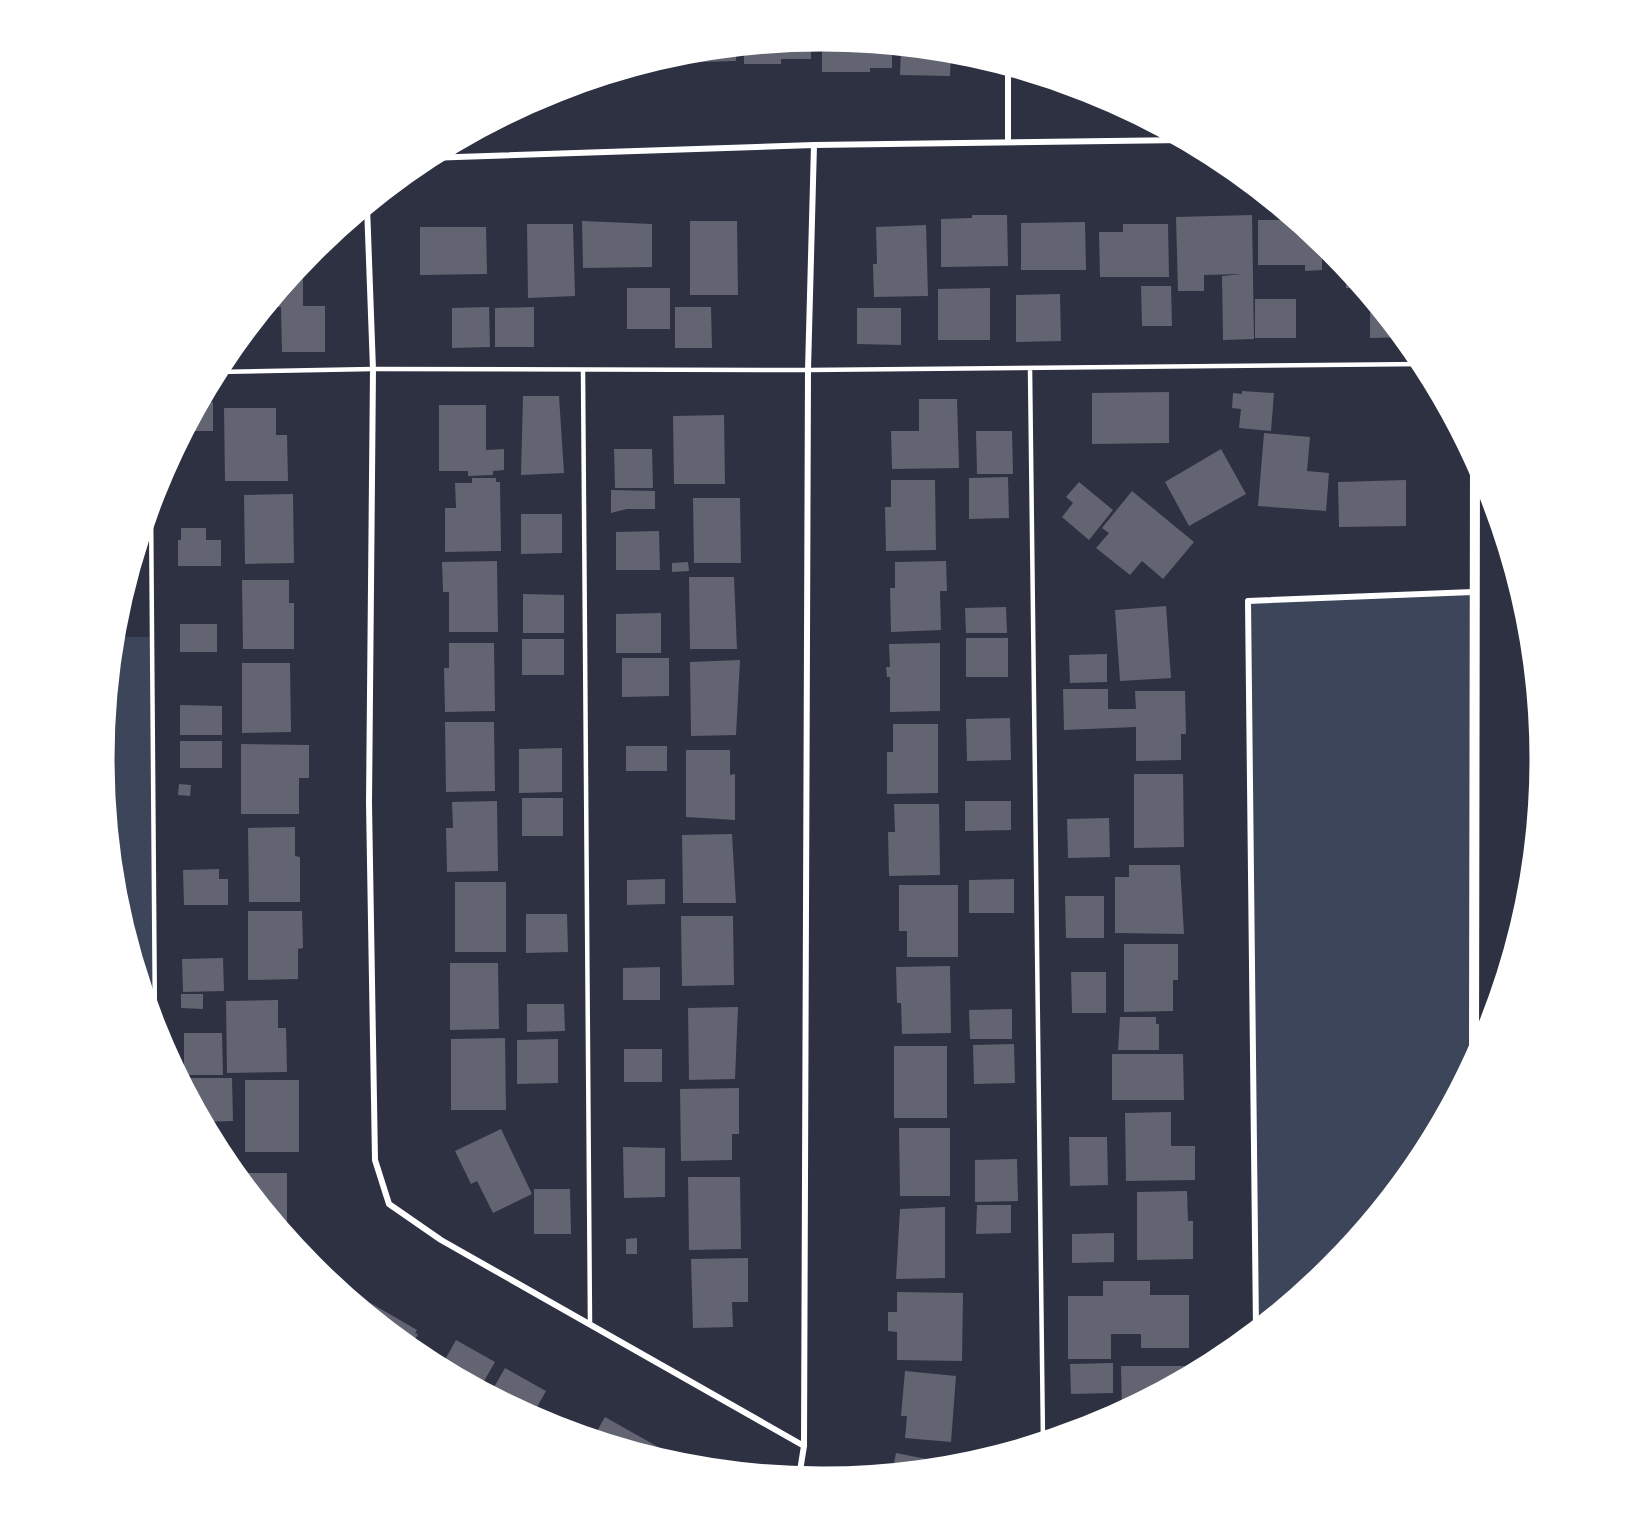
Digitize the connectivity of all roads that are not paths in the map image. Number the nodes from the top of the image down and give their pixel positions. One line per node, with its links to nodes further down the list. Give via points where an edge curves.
1 (1008, 75): 3 (street)
2 (1168, 140): 3 (street)
3 (1008, 142): 4 (street)
4 (814, 145): 5 (street); 11 (street)
5 (447, 157)
6 (367, 216): 9 (street)
7 (1411, 364): 8 (lane)
8 (1030, 368): 11 (lane); 20 (lane)
9 (373, 369): 10 (lane); 12 (lane); 19 (street, via 369,803 375,1160 389,1204 441,1240)
10 (583, 369): 11 (lane); 19 (lane)
11 (808, 370): 21 (street)
12 (229, 372)
13 (1475, 480): 15 (street)
14 (151, 530): 16 (lane)
15 (1473, 592): 17 (street); 18 (street, via 1248,601)
16 (155, 997)
17 (1474, 1040)
18 (1256, 1320)
19 (590, 1324): 21 (street)
20 (1043, 1433)
21 (804, 1446): 22 (street)
22 (801, 1468)

